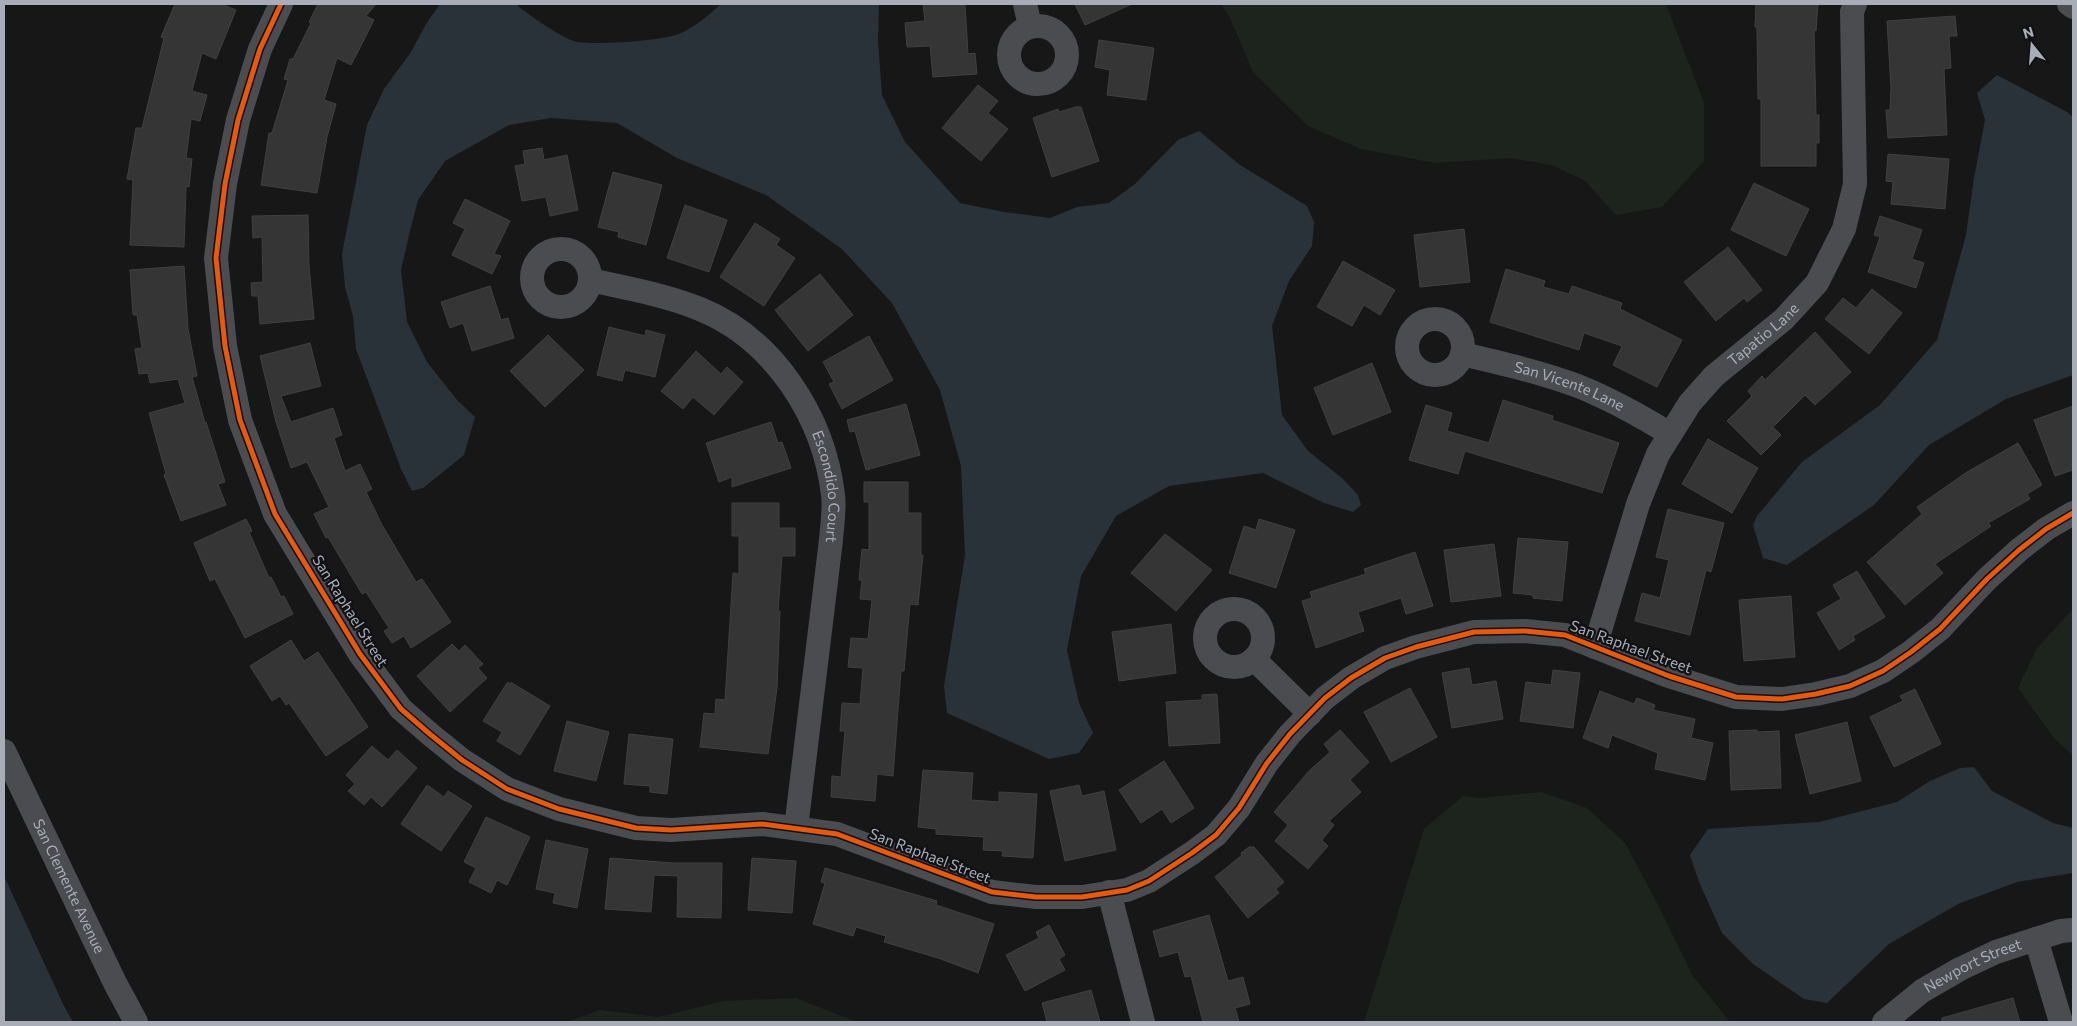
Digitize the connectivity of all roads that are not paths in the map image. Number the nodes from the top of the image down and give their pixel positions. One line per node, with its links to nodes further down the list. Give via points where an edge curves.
1 (281, 4): 13 (street, San Raphael Street, via 260,49 238,120 225,184 216,258 224,346 240,420 275,514 360,654 401,709 462,760 507,789 558,809 636,828 671,830 762,824)
2 (1855, 4): 7 (street, Tapatio Lane, via 1852,12 1855,184 1844,229 1816,283 1784,319 1714,376)
3 (2069, 4): 4 (street)
4 (2073, 7)
5 (590, 280): 13 (street, Escondido Court, via 650,293 700,310 728,324 759,348 786,376 804,404 826,455 833,496 832,540)
6 (1462, 354): 7 (street, San Vicente Lane, via 1517,366 1578,386)
7 (1670, 434): 9 (street, Tapatio Lane, via 1658,454 1638,504)
8 (2073, 513): 9 (street, San Raphael Street, via 2019,550 1926,640 1883,671 1850,686 1782,699 1736,696 1670,676)
9 (1596, 647): 11 (street, San Raphael Street, via 1565,635 1525,631 1474,632 1385,658 1351,678)
10 (1254, 659): 11 (street)
11 (1310, 714): 14 (street, San Raphael Street, via 1267,763 1239,808 1216,835 1149,881 1127,890)
12 (4, 750): 17 (street, San Clemente Avenue)
13 (796, 828): 14 (street, San Raphael Street, via 837,834 992,892 1036,897 1082,897)
14 (1109, 892): 18 (street)
15 (2073, 930): 16 (street, Newport Street)
16 (2036, 939): 19 (street, Newport Street, via 1996,952 1960,969 1922,991); 20 (street)
17 (136, 1022)
18 (1143, 1022)
19 (1884, 1022)
20 (2061, 1022)

